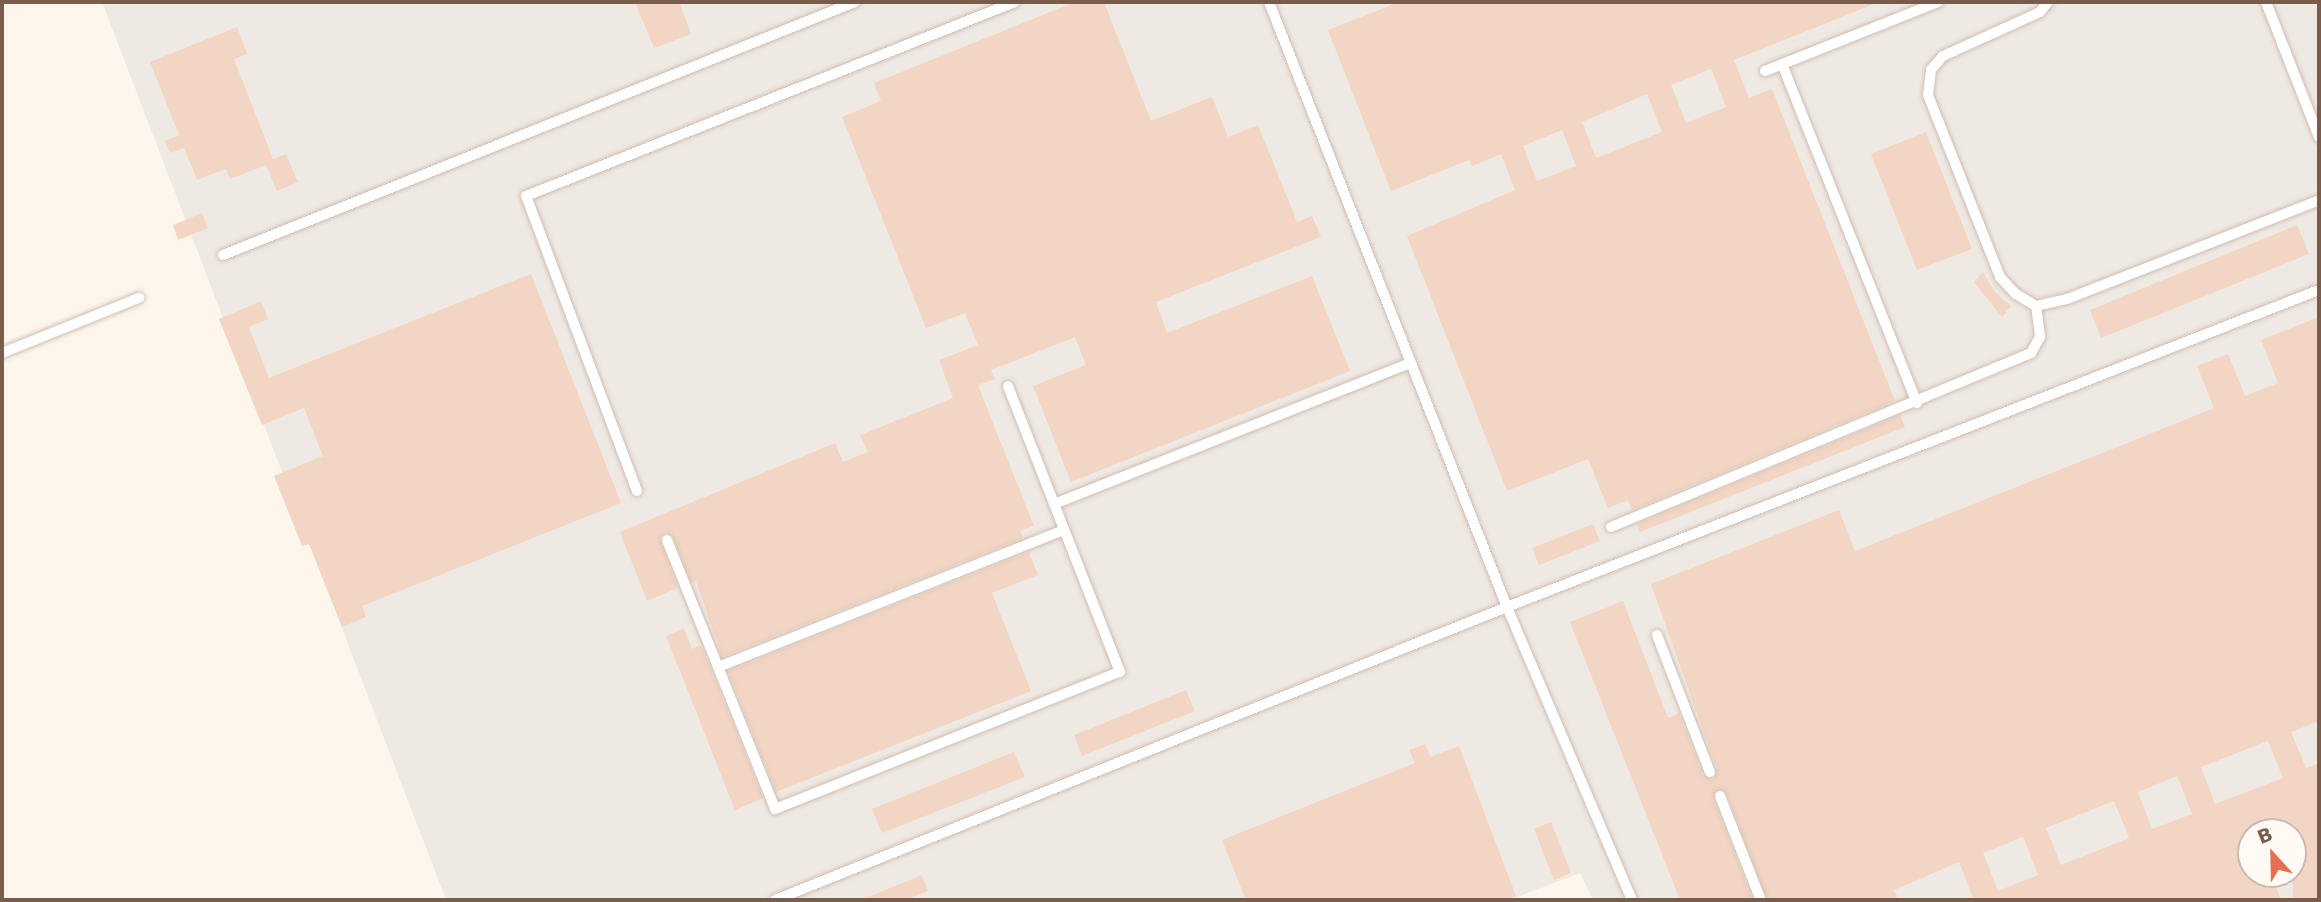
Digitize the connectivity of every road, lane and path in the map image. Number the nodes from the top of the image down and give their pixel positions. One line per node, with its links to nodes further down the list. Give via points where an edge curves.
1 (855, 2): 11 (lane)
2 (1015, 2): 19 (lane, via 526,196)
3 (1269, 2): 16 (lane)
4 (1938, 2): 7 (lane)
5 (2049, 2): 14 (lane, via 2040,12 1943,56 1931,71 1928,95 2000,276 2016,294)
6 (2266, 2): 9 (lane)
7 (1782, 64): 8 (lane); 18 (lane)
8 (1765, 71)
9 (2319, 137)
10 (2319, 200): 14 (lane, via 2067,299)
11 (223, 255)
12 (2319, 290): 24 (lane)
13 (139, 298): 15 (lane)
14 (2036, 306): 18 (lane, via 2040,337 2031,352)
15 (2, 353)
16 (1411, 363): 20 (lane); 24 (lane)
17 (1007, 386): 20 (lane)
18 (1917, 403): 21 (lane)
19 (637, 491)
20 (1054, 504): 22 (lane)
21 (1611, 527)
22 (1064, 530): 26 (lane); 26 (lane, via 1120,672 775,809)
23 (667, 540): 26 (lane)
24 (1507, 607): 30 (lane); 31 (lane)
25 (1657, 635): 27 (lane)
26 (718, 667)
27 (1710, 772)
28 (1720, 796): 29 (lane)
29 (1760, 898)
30 (775, 900)
31 (1632, 900)

